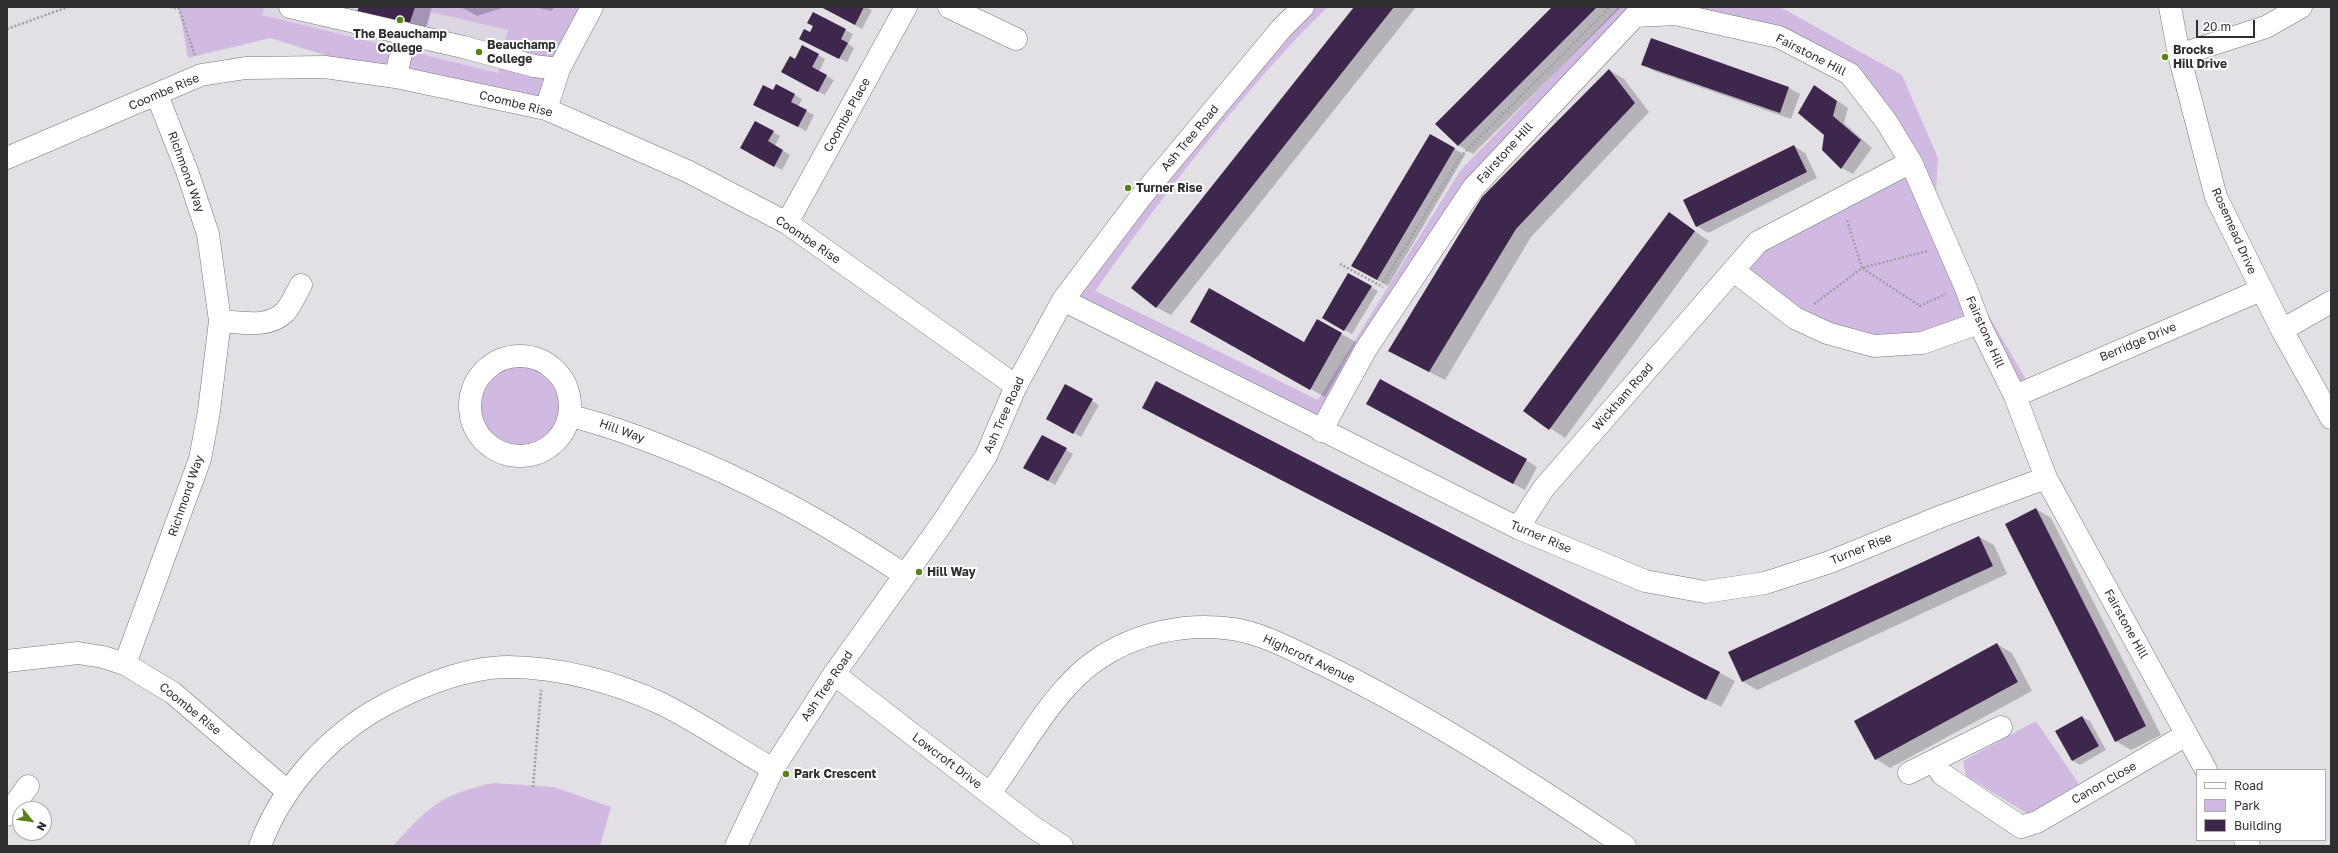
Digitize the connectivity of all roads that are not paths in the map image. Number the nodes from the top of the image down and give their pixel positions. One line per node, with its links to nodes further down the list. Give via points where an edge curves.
1 (290, 7): 8 (street)
2 (592, 7): 11 (street)
3 (906, 7): 17 (street, Coombe Place)
4 (949, 7): 9 (street)
5 (1303, 7): 21 (street, Ash Tree Road, via 1281,29 1140,198)
6 (2170, 7): 10 (street, Rosemead Drive)
7 (2301, 7): 10 (street, via 2266,27)
8 (405, 33): 11 (street, via 534,66); 12 (street)
9 (1016, 39)
10 (2179, 55): 20 (street, Rosemead Drive, via 2216,197)
11 (559, 69): 14 (street)
12 (396, 78): 13 (street, Coombe Rise, via 325,67 246,68 201,76); 14 (street, Coombe Rise)
13 (157, 95): 15 (street, Coombe Rise); 23 (street, Richmond Way, via 208,234)
14 (546, 109): 17 (street, Coombe Rise, via 687,171)
15 (7, 158)
16 (1910, 162): 18 (street, Wickham Road, via 1758,242); 24 (street, Fairstone Hill); 30 (street, Fairstone Hill, via 1886,121 1850,74 1779,37 1675,14 1635,16 1473,188 1366,349)
17 (788, 224): 26 (street, Coombe Rise)
18 (1734, 271): 24 (street, via 1795,318 1827,333 1874,346 1922,343); 32 (street, Wickham Road, via 1542,489)
19 (301, 285): 23 (street, via 286,311 274,320 261,323)
20 (2261, 290): 25 (street, Rosemead Drive); 27 (street, Berridge Drive)
21 (1063, 300): 26 (street, Ash Tree Road); 30 (street, Turner Rise)
22 (2331, 302): 25 (street)
23 (220, 321): 35 (street, Richmond Way, via 209,411 200,458)
24 (1979, 323): 27 (street, Fairstone Hill)
25 (2282, 330): 29 (street, Rosemead Drive)
26 (1016, 386): 33 (street, Ash Tree Road, via 986,456)
27 (2015, 396): 31 (street, Fairstone Hill)
28 (570, 416): 28 (street, via 561,434 550,446 536,453 520,456 504,453 490,445 479,434 472,419 470,403 474,386 483,372 496,362 512,356 529,356 544,362 558,373 566,387); 33 (street, Hill Way, via 621,430 695,459 767,492 856,543)
29 (2331, 418)
30 (1321, 431): 32 (street, Turner Rise)
31 (2046, 478): 32 (street, Turner Rise, via 1942,516 1830,562 1764,583 1705,592 1645,581); 38 (street, Fairstone Hill)
32 (1518, 528)
33 (905, 575): 36 (street, Ash Tree Road)
34 (7, 661): 35 (street, Coombe Rise, via 78,653)
35 (125, 664): 44 (street, Coombe Rise, via 173,693)
36 (834, 674): 40 (street, Ash Tree Road); 45 (street, Lowcroft Drive)
37 (2001, 728): 39 (street)
38 (2186, 735): 41 (street, Fairstone Hill); 48 (street, Canon Close, via 2037,822)
39 (1934, 762): 42 (street); 48 (street, Canon Close, via 1942,774)
40 (773, 769): 44 (street, via 662,704 624,688 543,670 506,667 470,672 426,685 395,700 355,723 322,752); 50 (street, Ash Tree Road)
41 (2205, 769)
42 (1909, 773)
43 (28, 786): 46 (street)
44 (287, 791): 49 (street, via 268,825)
45 (990, 793): 47 (street, Highcroft Avenue, via 1056,700 1094,662 1117,648 1145,636 1171,629 1205,626 1235,629 1269,639 1380,692); 51 (street, Lowcroft Drive)
46 (7, 815)
47 (1590, 822): 52 (street); 53 (street, Highcroft Avenue)
48 (2021, 837)
49 (260, 846)
50 (736, 846)
51 (1062, 846)
52 (1600, 846)
53 (1625, 846)

